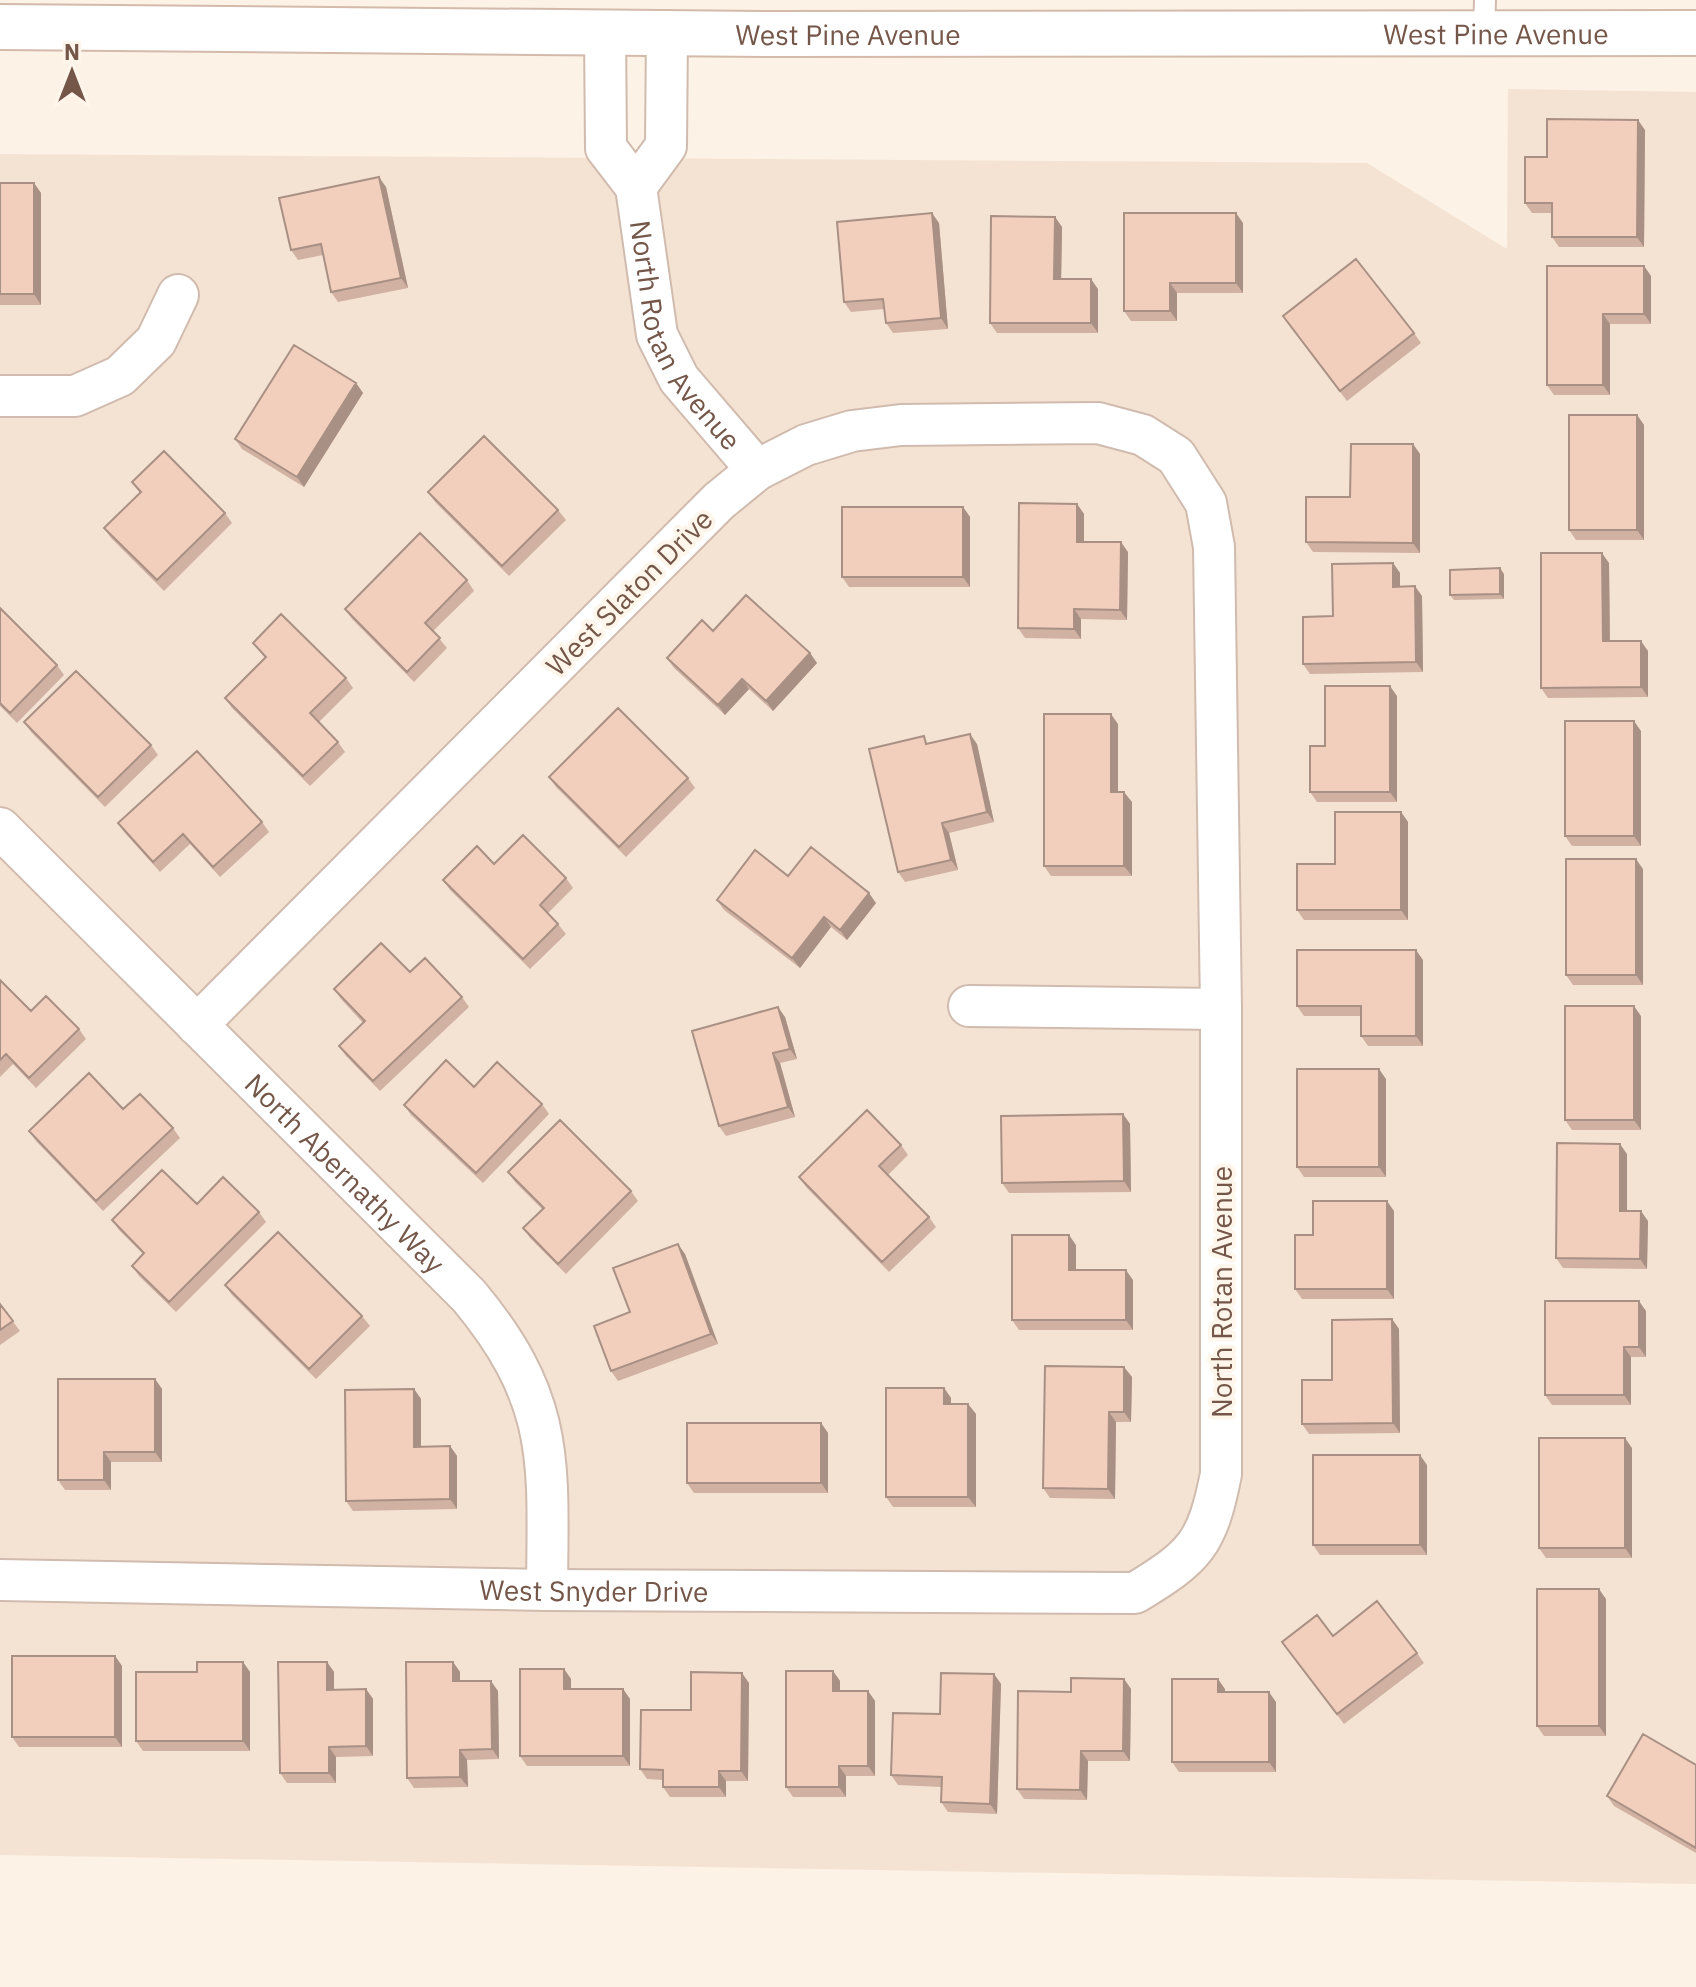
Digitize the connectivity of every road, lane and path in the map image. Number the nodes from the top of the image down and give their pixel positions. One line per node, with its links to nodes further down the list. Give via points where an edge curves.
1 (53, 14): 3 (street, West Pine Avenue); 4 (street, West Pine Avenue)
2 (1484, 17): 5 (street, West Pine Avenue, via 769,34); 6 (street, West Pine Avenue)
3 (0, 27)
4 (605, 31): 5 (street, West Pine Avenue); 7 (street, North Rotan Avenue, via 606,148)
5 (667, 31): 7 (street, North Rotan Avenue, via 666,146)
6 (1696, 33)
7 (636, 187): 11 (street, North Rotan Avenue, via 657,335 679,379)
8 (178, 295): 9 (street, via 156,341 120,376 75,396)
9 (0, 396)
10 (1176, 456): 11 (street, West Slaton Drive, via 1143,435 1098,423 901,425 852,431 806,445); 14 (street, North Rotan Avenue, via 1206,503 1214,547)
11 (757, 470): 15 (street, West Slaton Drive, via 719,501)
12 (0, 828): 15 (street, North Abernathy Way)
13 (969, 1006): 14 (street)
14 (1221, 1009): 16 (street, North Rotan Avenue, via 1221,1474 1211,1523)
15 (197, 1025): 18 (street, North Abernathy Way, via 469,1296 501,1336 526,1380 542,1429 548,1480)
16 (1181, 1565): 18 (street, West Snyder Drive, via 1135,1593)
17 (0, 1580): 18 (street, West Snyder Drive)
18 (547, 1590)

